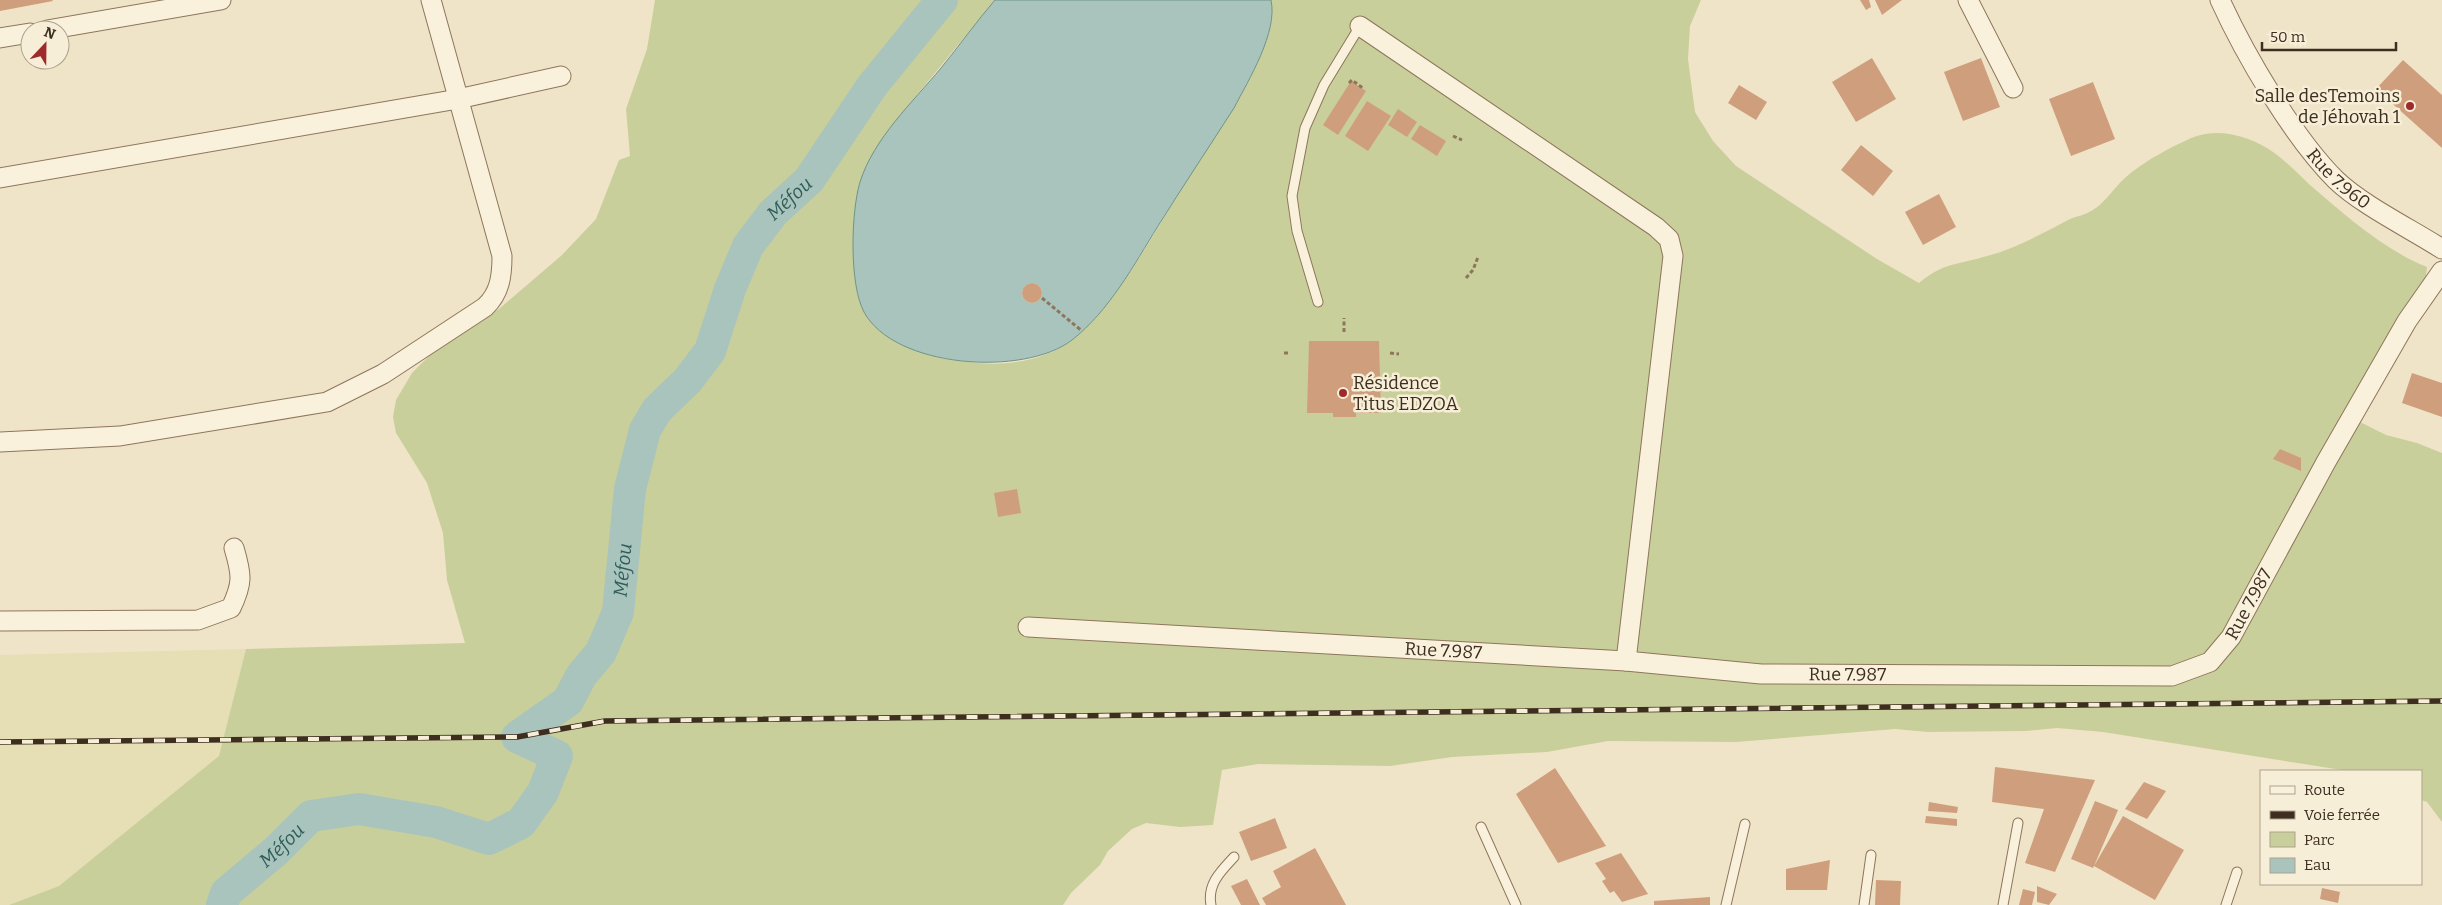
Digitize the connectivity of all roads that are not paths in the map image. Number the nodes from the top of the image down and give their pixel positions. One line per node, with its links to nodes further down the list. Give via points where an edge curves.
1 (221, 0): 5 (street)
2 (431, 0): 11 (street)
3 (1968, 0): 10 (street)
4 (2220, 0): 13 (street, Rue 7.960, via 2278,102 2313,154 2337,181)
5 (70, 26)
6 (1360, 26): 15 (lane, via 1324,85 1304,128 1292,196 1297,231); 20 (street, via 1656,227 1669,240 1673,256)
7 (20, 35): 8 (street)
8 (0, 38)
9 (561, 76): 11 (street)
10 (2013, 88)
11 (458, 99): 12 (street); 16 (street, via 502,256 502,274 495,297 485,307 383,374 326,402 120,436)
12 (0, 178)
13 (2442, 249)
14 (2442, 271): 20 (street, Rue 7.987, via 2407,321 2230,637 2210,662 2172,676 2162,676 1761,674)
15 (1318, 302)
16 (0, 442)
17 (234, 548): 18 (street, via 240,590 231,608 198,620)
18 (0, 621)
19 (1028, 627): 20 (street, Rue 7.987)
20 (1626, 661)
21 (2018, 823): 31 (lane)
22 (1745, 824): 29 (lane)
23 (1481, 827): 28 (lane)
24 (1871, 855): 30 (lane)
25 (1234, 857): 27 (lane, via 1214,880)
26 (2237, 872): 32 (lane)
27 (1211, 905)
28 (1516, 905)
29 (1726, 905)
30 (1864, 905)
31 (2003, 905)
32 (2226, 905)

